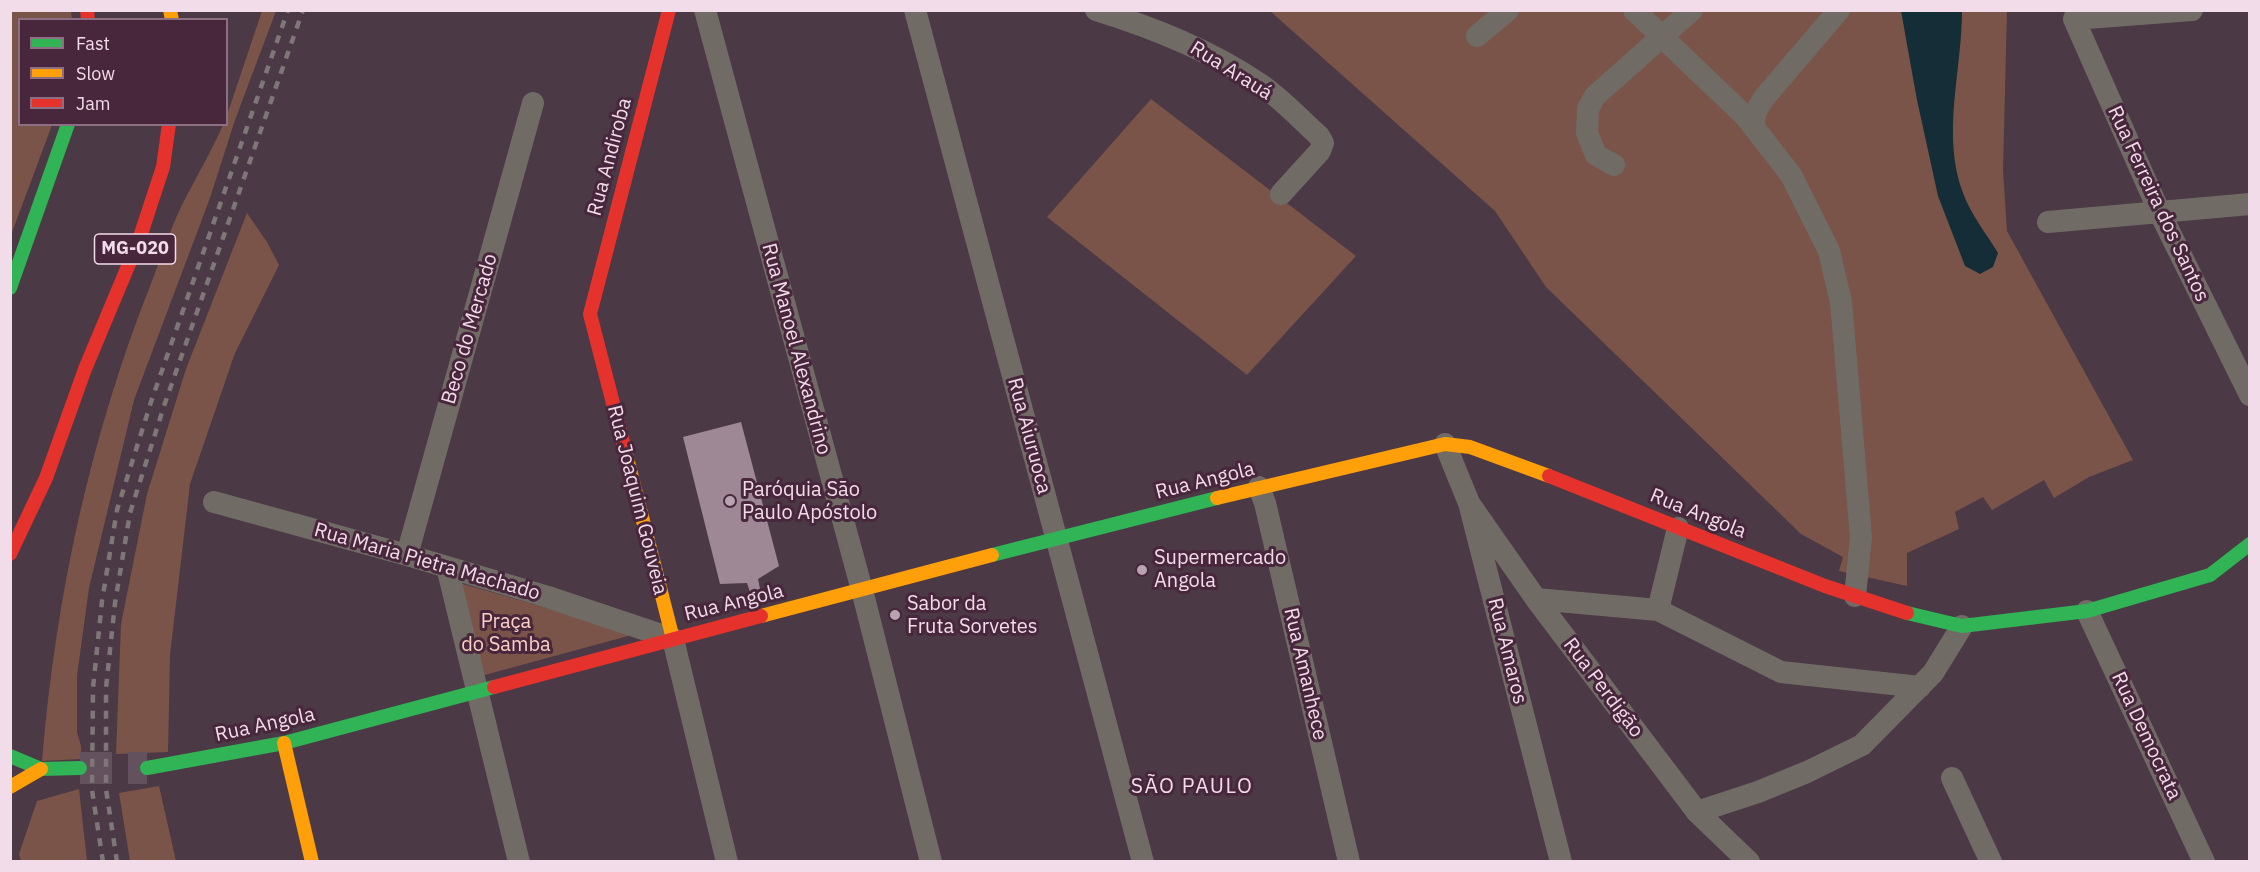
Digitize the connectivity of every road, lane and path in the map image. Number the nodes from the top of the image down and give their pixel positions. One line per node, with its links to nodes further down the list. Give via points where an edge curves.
1 (669, 10): 23 (main road, Rua Andiroba)
2 (705, 10): 35 (street, Rua Manoel Alexandrino)
3 (915, 10): 30 (street, Rua Aiuruoca)
4 (1096, 10): 18 (street, Rua Arauá, via 1188,44 1261,85 1319,136 1323,143 1320,152)
5 (1508, 10): 11 (street)
6 (1634, 10): 12 (street)
7 (1692, 10): 12 (street)
8 (1839, 10): 16 (street, via 1764,98)
9 (2192, 10): 10 (street)
10 (2076, 15): 20 (street, Rua Ferreira dos Santos)
11 (1477, 36)
12 (1662, 38): 16 (street); 17 (street, via 1595,96 1588,109 1587,133 1596,156)
13 (533, 103): 33 (street, Beco do Mercado)
14 (67, 126): 22 (main road)
15 (169, 126): 32 (main road, MG-020, via 163,167 139,240 85,369 46,478)
16 (1753, 126): 36 (street, via 1791,175 1829,251 1841,302 1862,537)
17 (1614, 165)
18 (1281, 194)
19 (2250, 204): 20 (street)
20 (2159, 211): 21 (street); 24 (street, Rua Ferreira dos Santos)
21 (2048, 222)
22 (10, 288)
23 (590, 314): 41 (main road, Rua Joaquim Gouveia)
24 (2250, 395)
25 (1446, 444): 26 (main road, Rua Angola); 28 (street, Rua Amaros); 29 (main road, Rua Angola, via 1510,460)
26 (1259, 487): 30 (main road, Rua Angola); 57 (street, Rua Amanhece)
27 (214, 502): 33 (street, Rua Maria Pietra Machado)
28 (1469, 503): 37 (street, Rua Perdigão); 58 (street, Rua Amaros)
29 (1678, 528): 36 (main road, Rua Angola); 38 (street)
30 (1056, 538): 35 (main road, Rua Angola); 56 (street, Rua Aiuruoca)
31 (2250, 544): 39 (main road, Rua Angola, via 2210,575)
32 (10, 554)
33 (407, 555): 34 (street, Rua Maria Pietra Machado)
34 (447, 567): 41 (street, Rua Maria Pietra Machado); 43 (street)
35 (862, 590): 41 (main road, Rua Angola); 55 (street, Rua Manoel Alexandrino)
36 (1855, 596): 40 (main road, Rua Angola)
37 (1536, 600): 38 (street); 51 (street, Rua Perdigão)
38 (1658, 610): 42 (street, via 1781,672)
39 (2087, 611): 40 (main road, Rua Angola); 61 (street, Rua Democrata)
40 (1962, 626): 42 (street)
41 (673, 639): 43 (main road, Rua Angola); 54 (street, Rua Joaquim Gouveia)
42 (1920, 687): 51 (street, via 1862,745 1758,792)
43 (476, 693): 44 (main road, Rua Angola); 53 (street)
44 (284, 743): 47 (main road, Rua Angola); 52 (main road)
45 (10, 756): 48 (main road)
46 (80, 768): 48 (main road)
47 (147, 768)
48 (41, 770): 50 (main road)
49 (1952, 778): 60 (street)
50 (10, 787)
51 (1697, 812): 59 (street, Rua Perdigão)
52 (312, 861)
53 (519, 861)
54 (727, 861)
55 (931, 861)
56 (1143, 861)
57 (1349, 861)
58 (1561, 861)
59 (1749, 861)
60 (1991, 861)
61 (2204, 861)

